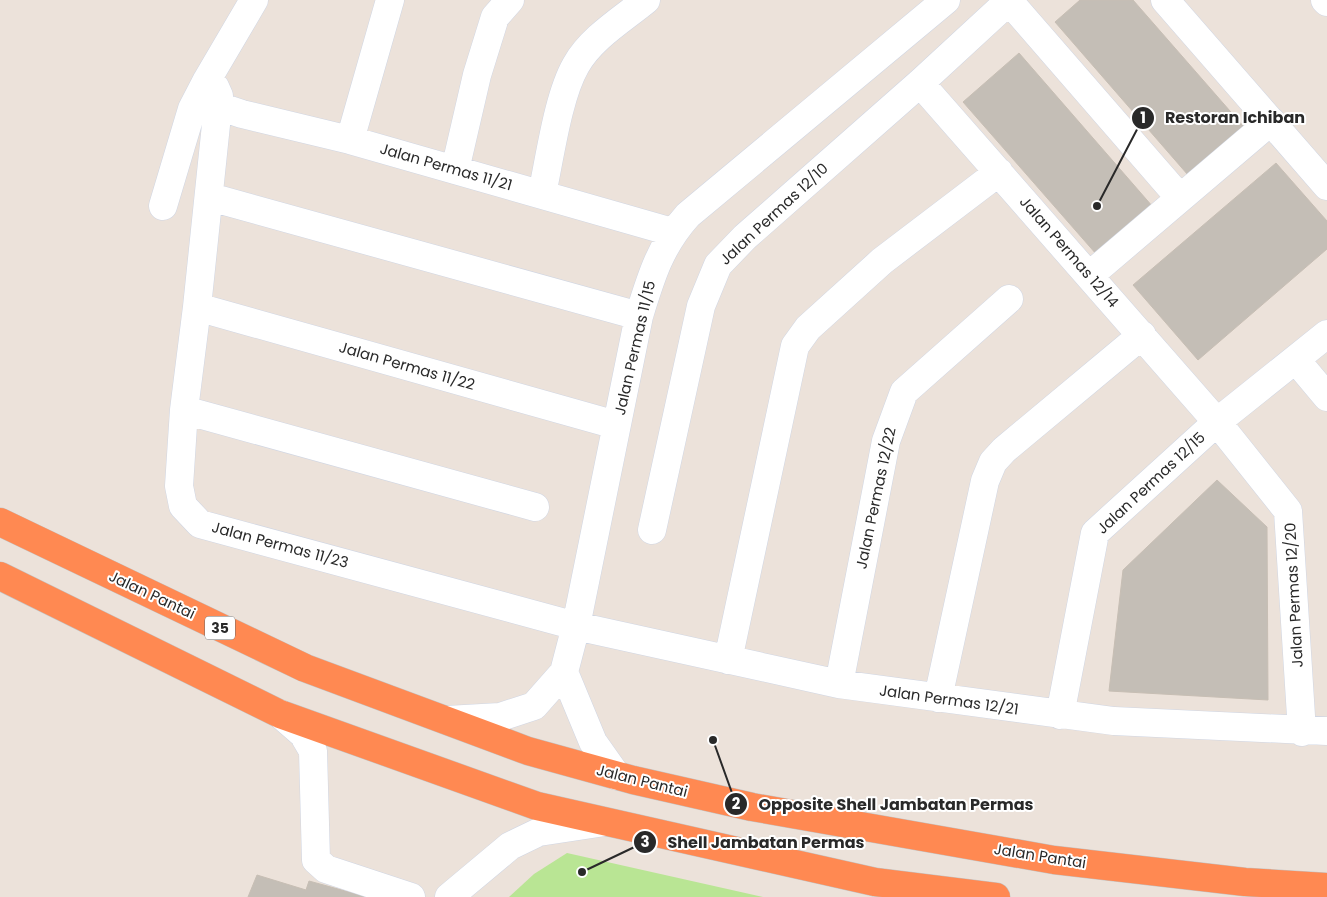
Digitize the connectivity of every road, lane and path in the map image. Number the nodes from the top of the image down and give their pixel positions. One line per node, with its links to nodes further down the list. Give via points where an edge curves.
1 (254, 0): 8 (street)
2 (390, 0): 12 (street)
3 (510, 0): 13 (street, via 496,17 477,75)
4 (646, 0): 16 (street, via 595,42 576,64 566,86)
5 (946, 0): 20 (street, Jalan Permas 11/15, via 688,215)
6 (1009, 0): 9 (street, Jalan Permas 12/10); 18 (street)
7 (1165, 0): 11 (street)
8 (207, 80): 10 (street, via 216,87); 19 (street, via 192,109)
9 (920, 83): 14 (street, Jalan Permas 12/14); 34 (street, Jalan Permas 12/10, via 745,237 718,266 701,306)
10 (218, 106): 12 (street, Jalan Permas 11/21); 17 (street, Jalan Permas 11/23)
11 (1271, 121): 15 (street); 18 (street)
12 (350, 140): 13 (street, Jalan Permas 11/21)
13 (455, 170): 16 (street, Jalan Permas 11/21)
14 (999, 172): 21 (street, Jalan Permas 12/14); 37 (street, via 882,261 808,328 795,346)
15 (1326, 184)
16 (542, 194): 20 (street, Jalan Permas 11/21)
17 (210, 197): 23 (street, Jalan Permas 11/23); 24 (street)
18 (1180, 198): 21 (street)
19 (163, 206)
20 (672, 232): 24 (street, Jalan Permas 11/15, via 652,274)
21 (1090, 275): 26 (street, Jalan Permas 12/14)
22 (1009, 299): 39 (street, Jalan Permas 12/22, via 904,392 886,441)
23 (198, 308): 29 (street, Jalan Permas 11/23); 31 (street, Jalan Permas 11/22)
24 (639, 316): 31 (street, Jalan Permas 11/15)
25 (1327, 334): 27 (street, Jalan Permas 12/15)
26 (1142, 335): 30 (street, Jalan Permas 12/14); 40 (street, via 993,462 985,481)
27 (1296, 360): 28 (street); 30 (street, Jalan Permas 12/15)
28 (1327, 397)
29 (184, 410): 32 (street); 36 (street, Jalan Permas 11/23, via 179,486 183,506 200,524)
30 (1217, 422): 42 (street, Jalan Permas 12/15, via 1095,533); 44 (street, Jalan Permas 12/20, via 1289,515)
31 (616, 425): 36 (street, Jalan Permas 11/15)
32 (535, 508)
33 (0, 522): 43 (highway, Jalan Pantai / 35, via 305,668)
34 (652, 530)
35 (0, 576): 41 (highway)
36 (576, 626): 37 (street, Jalan Permas 12/21); 38 (street, Jalan Permas 11/15)
37 (728, 660): 39 (street, Jalan Permas 12/21)
38 (564, 672): 43 (street, Jalan Permas 11/15, via 534,706 500,717); 45 (street, via 593,742)
39 (839, 684): 40 (street, Jalan Permas 12/21)
40 (938, 698): 42 (street, Jalan Permas 12/21)
41 (280, 714): 46 (highway, via 537,806); 48 (street, via 303,734 313,752 316,860 326,869)
42 (1060, 715): 44 (street, Jalan Permas 12/21, via 1162,725)
43 (446, 720): 45 (highway, Jalan Pantai / 35, via 528,751)
44 (1314, 731)
45 (617, 776): 47 (highway, Jalan Pantai / 35, via 752,807 1054,860 1245,882)
46 (606, 822): 49 (street, via 538,832 510,846); 50 (highway, via 874,882)
47 (1327, 887)
48 (411, 897)
49 (449, 897)
50 (996, 897)

